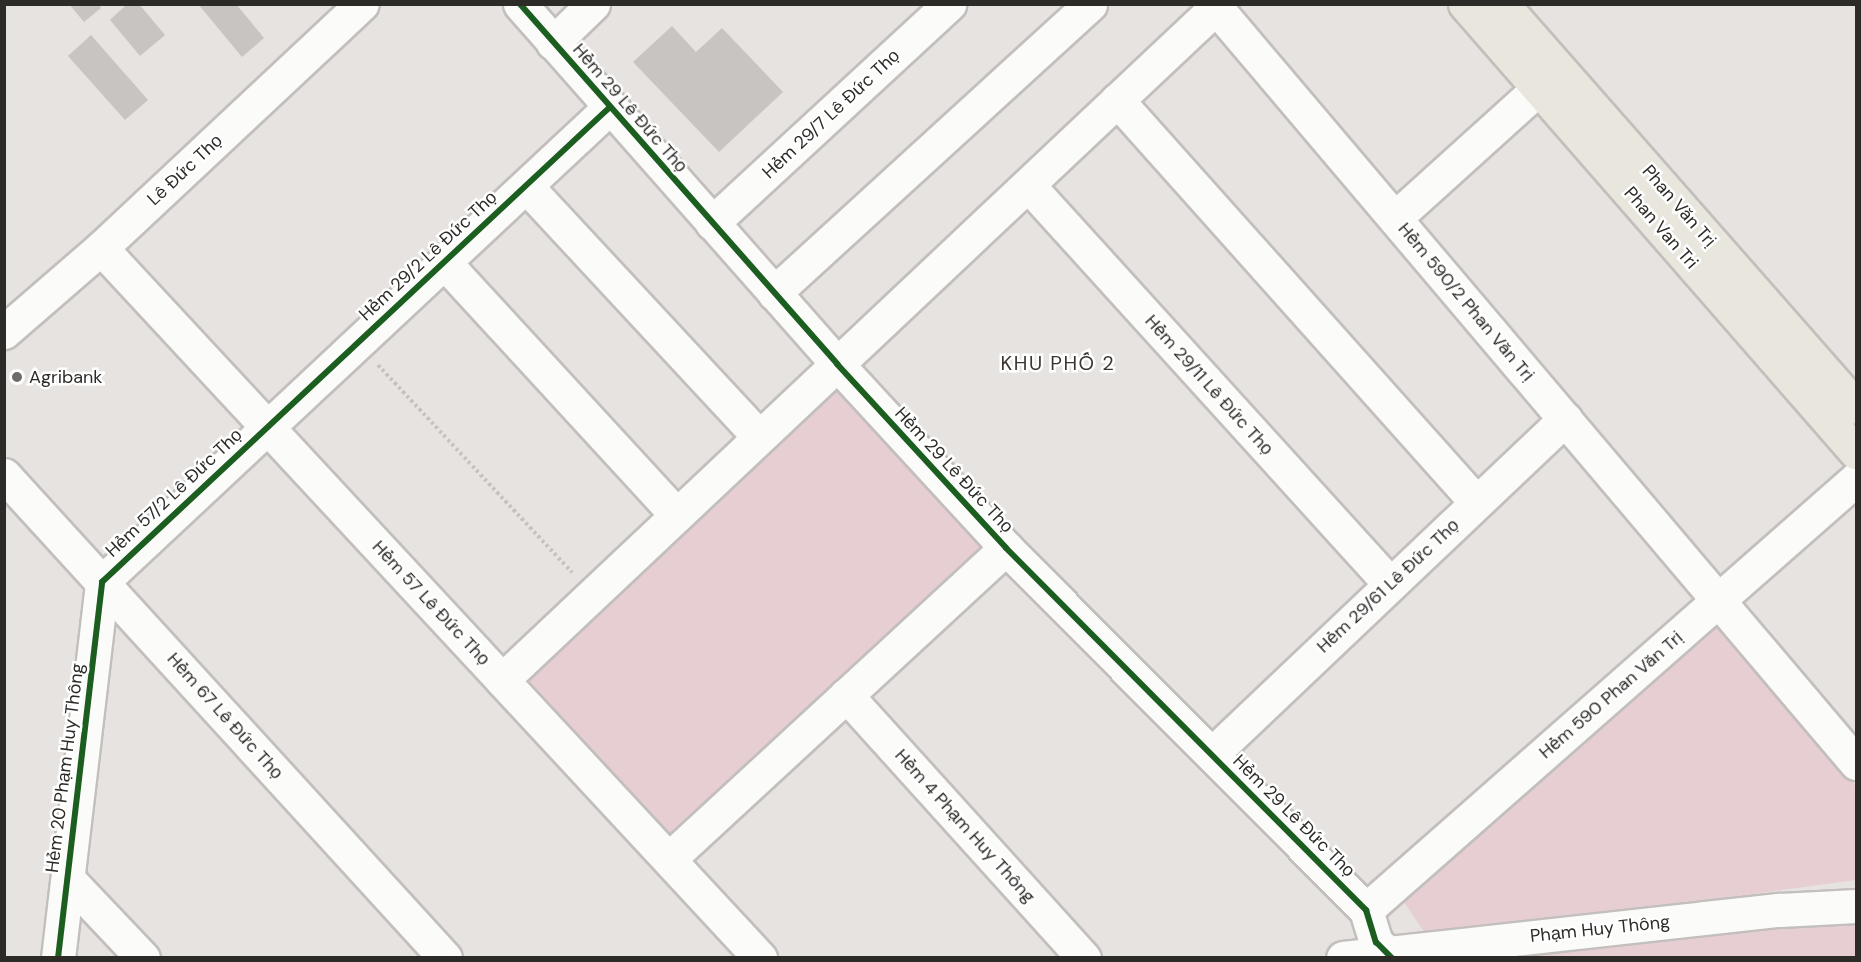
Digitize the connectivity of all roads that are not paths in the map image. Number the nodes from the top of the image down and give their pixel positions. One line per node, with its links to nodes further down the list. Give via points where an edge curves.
1 (362, 4): 17 (street, Lê Đức Thọ)
2 (520, 4): 9 (street, Hẻm 29 Lê Đức Thọ)
3 (593, 4): 9 (street)
4 (950, 4): 16 (street, Hẻm 29/7 Lê Đức Thọ)
5 (1090, 4): 19 (street)
6 (1465, 4): 10 (main road, Phan Van Tri)
7 (1502, 4): 22 (main road, Phan Văn Trị)
8 (1214, 6): 11 (street); 15 (street, Hẻm 590/2 Phan Văn Trị)
9 (553, 43): 12 (street, Hẻm 29 Lê Đức Thọ)
10 (1539, 88): 15 (street); 26 (main road, Phan Van Tri)
11 (1117, 100): 13 (street); 29 (street)
12 (610, 107): 14 (street, Hẻm 29/2 Lê Đức Thọ); 16 (street, Hẻm 29 Lê Đức Thọ)
13 (1028, 185): 21 (street); 33 (street, Hẻm 29/11 Lê Đức Thọ)
14 (526, 186): 18 (street, Hẻm 29/2 Lê Đức Thọ); 25 (street)
15 (1395, 219): 23 (street, Hẻm 590/2 Phan Văn Trị)
16 (712, 223): 19 (street, Hẻm 29 Lê Đức Thọ)
17 (101, 249): 20 (street, Lê Đức Thọ); 24 (street, Hẻm 57 Lê Đức Thọ)
18 (444, 262): 24 (street, Hẻm 29/2 Lê Đức Thọ); 30 (street, Hẻm 29/2 Lê Đức Thọ)
19 (774, 293): 21 (street, Hẻm 29 Lê Đức Thọ)
20 (4, 332)
21 (837, 364): 25 (street); 31 (street, Hẻm 29 Lê Đức Thọ)
22 (1857, 406)
23 (1565, 419): 29 (street, Hẻm 29/61 Lê Đức Thọ); 34 (street, Hẻm 590/2 Phan Văn Trị)
24 (267, 426): 32 (street, Hẻm 57/2 Lê Đức Thọ); 35 (street, Hẻm 57 Lê Đức Thọ)
25 (759, 437): 30 (street)
26 (1857, 452)
27 (4, 475): 32 (street, Hẻm 67 Lê Đức Thọ)
28 (1857, 479): 34 (street, Hẻm 590 Phan Văn Trị)
29 (1476, 502): 33 (street, Hẻm 29/61 Lê Đức Thọ)
30 (677, 516): 35 (street)
31 (1006, 548): 36 (street); 37 (street, Hẻm 29 Lê Đức Thọ)
32 (102, 582): 40 (street, Hẻm 20 Phạm Huy Thông); 46 (street, Hẻm 67 Lê Đức Thọ)
33 (1390, 584): 37 (street, Hẻm 29/61 Lê Đức Thọ)
34 (1718, 600): 38 (street, Hẻm 590/2 Phan Văn Trị); 42 (street, Hẻm 590 Phan Văn Trị)
35 (502, 680): 39 (street, Hẻm 57 Lê Đức Thọ)
36 (846, 695): 39 (street); 48 (street, Hẻm 4 Phạm Huy Thông)
37 (1212, 754): 42 (street, Hẻm 29 Lê Đức Thọ)
38 (1857, 763)
39 (669, 859): 47 (street, Hẻm 57 Lê Đức Thọ)
40 (68, 879): 44 (street, Hẻm 20 Phạm Huy Thông); 45 (street, Hẻm 20 Phạm Huy Thông)
41 (1857, 906): 43 (street, Phạm Huy Thông, via 1780,910)
42 (1366, 910): 43 (street, Hẻm 29 Lê Đức Thọ)
43 (1374, 954)
44 (58, 957)
45 (143, 957)
46 (445, 957)
47 (760, 957)
48 (1084, 957)

